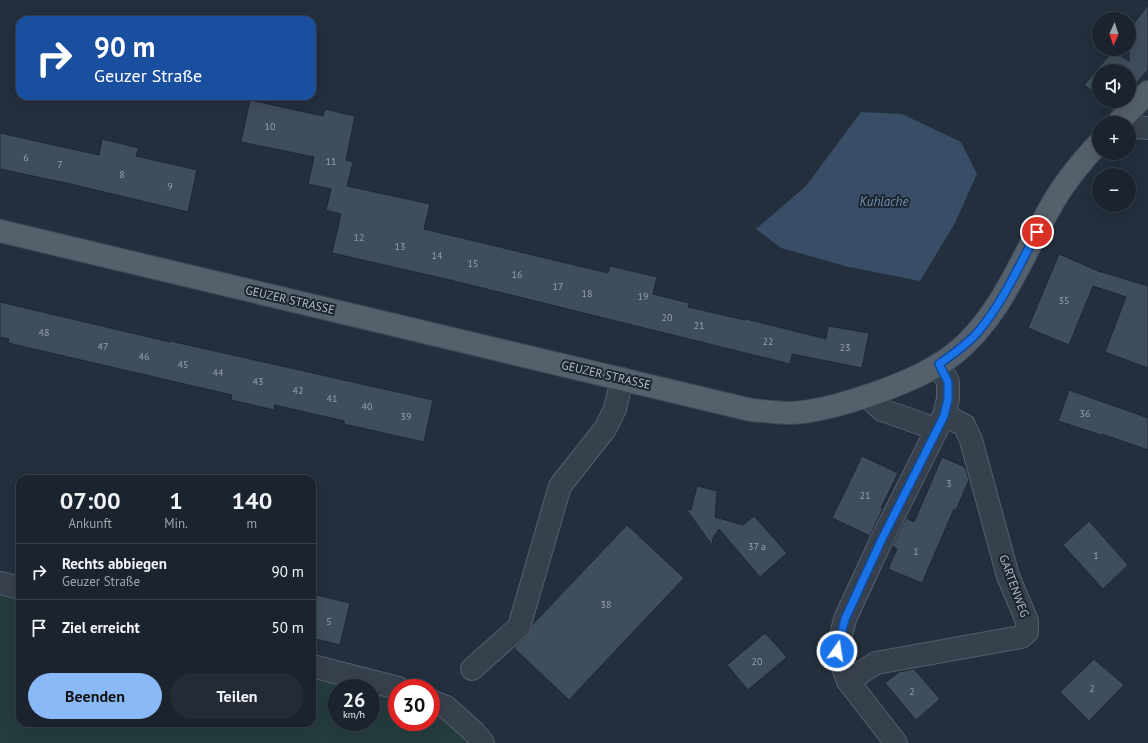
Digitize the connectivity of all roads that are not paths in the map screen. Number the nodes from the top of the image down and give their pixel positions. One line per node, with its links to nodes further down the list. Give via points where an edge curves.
1 (1148, 92): 2 (main road)
2 (1125, 116)
3 (1136, 126): 4 (street)
4 (1148, 128)
5 (1092, 150): 7 (main road, GEUZER STRASSE, via 1054,202 990,315 977,333 955,354)
6 (0, 232): 8 (main road, GEUZER STRASSE)
7 (939, 364): 9 (main road, GEUZER STRASSE); 10 (street, via 948,382 948,399)
8 (622, 379): 9 (main road, GEUZER STRASSE, via 751,410 772,412 809,411); 14 (street, via 615,409 605,429 560,486 519,627)
9 (868, 396): 10 (street, via 882,410 922,424)
10 (940, 423): 15 (street, via 845,619 837,651); 15 (street, GARTENWEG, via 964,425 971,440 1008,576 1027,620 1027,632 1021,637 876,662)
11 (0, 582): 12 (street)
12 (16, 587)
13 (316, 667): 16 (street)
14 (472, 669)
15 (848, 681): 19 (street)
16 (388, 685)
17 (440, 705): 18 (street, via 474,732)
18 (483, 743)
19 (896, 743)

